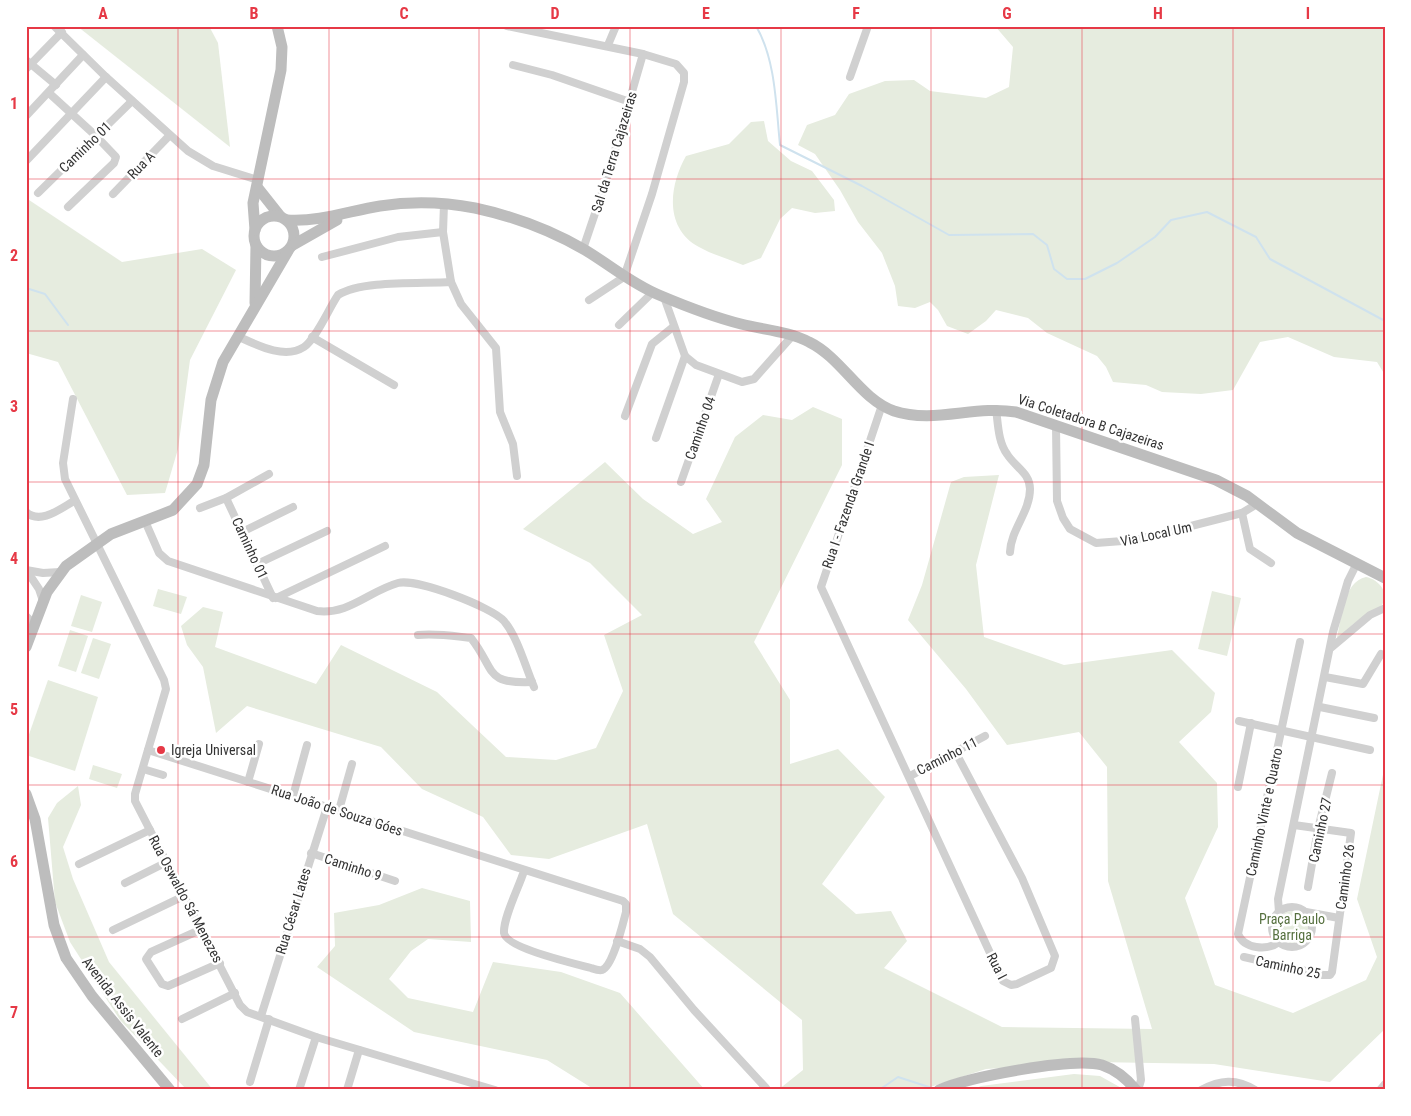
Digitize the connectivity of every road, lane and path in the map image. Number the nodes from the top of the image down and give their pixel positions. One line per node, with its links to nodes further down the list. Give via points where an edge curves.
1 (54, 26): 6 (street)
2 (276, 26): 23 (main road, via 282,48 281,70)
3 (507, 26): 7 (street)
4 (616, 26): 7 (street)
5 (868, 26): 13 (street)
6 (62, 32): 9 (street); 10 (street)
7 (608, 45): 8 (street)
8 (643, 54): 17 (street, Sal da Terra Cajazeiras); 36 (street, via 676,64 684,73 684,82 652,194)
9 (83, 55): 12 (street); 14 (street)
10 (28, 64): 14 (street)
11 (513, 65): 17 (street)
12 (106, 77): 16 (street); 18 (street)
13 (850, 77)
14 (56, 85): 15 (street)
15 (49, 93): 18 (street); 19 (street)
16 (132, 101): 20 (street, Caminho 01); 21 (street)
17 (630, 102): 34 (street, Sal da Terra Cajazeiras)
18 (72, 114): 20 (street); 22 (street)
19 (26, 116)
20 (96, 136): 24 (street, Caminho 01); 27 (street, via 112,151 116,160)
21 (169, 136): 23 (street, via 213,166); 25 (street, Rua A)
22 (26, 161)
23 (258, 183): 29 (main road); 30 (main road, via 252,208)
24 (38, 193)
25 (113, 194)
26 (444, 204): 28 (main road, Via Coletadora B Cajazeiras, via 396,204); 31 (street); 34 (main road, Via Coletadora B Cajazeiras, via 493,212)
27 (68, 207)
28 (351, 213): 29 (main road, Via Coletadora B Cajazeiras, via 313,220); 33 (main road, Via Coletadora B Cajazeiras)
29 (284, 218): 30 (main road, via 267,217); 33 (main road, via 294,232)
30 (255, 230): 32 (main road)
31 (444, 232): 35 (street, via 398,237); 37 (street)
32 (256, 245): 33 (main road, via 260,251 274,257); 40 (main road)
33 (291, 248): 40 (main road)
34 (583, 249): 36 (main road, Via Coletadora B Cajazeiras)
35 (322, 258)
36 (624, 276): 38 (main road, Via Coletadora B Cajazeiras); 39 (street)
37 (451, 282): 45 (street, via 370,286 345,291 335,300); 56 (street, via 464,309 496,348 500,412 513,444)
38 (659, 295): 41 (street); 42 (street); 43 (main road, Via Coletadora B Cajazeiras, via 740,324)
39 (589, 300)
40 (254, 307): 44 (main road)
41 (619, 325)
42 (673, 326): 46 (street); 52 (street, via 652,344)
43 (793, 335): 47 (street, via 754,378 742,382); 50 (main road, Via Coletadora B Cajazeiras, via 819,348)
44 (237, 336): 45 (street, via 266,348 282,350 304,347); 65 (main road, via 223,362 211,400 201,476 191,493 173,510)
45 (312, 337): 48 (street)
46 (685, 356): 47 (street, via 696,365); 54 (street)
47 (719, 374): 57 (street, Caminho 04)
48 (394, 385)
49 (73, 399): 59 (street, Rua Oswaldo Sá Menezes, via 62,463)
50 (882, 406): 51 (main road, Via Coletadora B Cajazeiras, via 920,415); 86 (street, Rua I - Fazenda Grande I, via 821,583 822,592)
51 (996, 409): 53 (main road, Via Coletadora B Cajazeiras, via 1016,412); 70 (street, via 1006,454 1029,480 1030,490 1027,509 1013,534)
52 (625, 416)
53 (1056, 426): 60 (main road, Via Coletadora B Cajazeiras, via 1222,482); 64 (street, Via Local Um, via 1058,501 1070,530 1082,537 1096,543 1119,543)
54 (656, 438)
55 (269, 474): 58 (street)
56 (517, 476)
57 (681, 482)
58 (226, 498): 62 (street); 67 (street, Caminho 01)
59 (74, 501): 63 (street, via 39,518); 68 (street, Rua Oswaldo Sá Menezes)
60 (1258, 504): 64 (street, Via Local Um); 73 (main road, Via Coletadora B Cajazeiras, via 1297,533)
61 (293, 507): 67 (street)
62 (200, 508)
63 (26, 512)
64 (1242, 513): 71 (street, via 1250,549)
65 (146, 521): 68 (main road); 77 (street, via 159,552 168,561)
66 (327, 531): 72 (street)
67 (242, 532): 72 (street, Caminho 01)
68 (95, 543): 75 (main road); 96 (street, Rua Oswaldo Sá Menezes, via 164,680 166,694)
69 (385, 546): 77 (street)
70 (1010, 552)
71 (1270, 563)
72 (257, 564): 77 (street, Caminho 01)
73 (1356, 565): 76 (main road, Via Coletadora B Cajazeiras); 83 (street, via 1333,632)
74 (27, 571): 75 (street); 78 (street, via 39,588)
75 (60, 572): 78 (main road)
76 (1385, 579)
77 (274, 598): 80 (street, via 326,612 346,609 396,583 423,584 496,614 510,630 533,684 504,682 495,677 471,638 436,633)
78 (43, 601): 82 (main road)
79 (1384, 608): 83 (street, via 1370,615)
80 (418, 635)
81 (1300, 642): 91 (street, Caminho Vinte e Quatro)
82 (26, 647)
83 (1332, 647): 85 (street)
84 (1381, 654): 85 (street, via 1361,684)
85 (1325, 677): 87 (street)
86 (867, 686): 103 (street, Rua I)
87 (1320, 707): 88 (street); 93 (street)
88 (1374, 718)
89 (1239, 721): 90 (street)
90 (1251, 723): 91 (street); 105 (street)
91 (1282, 730): 93 (street); 127 (street, Caminho Vinte e Quatro, via 1238,934 1244,943 1255,947 1269,947)
92 (985, 736): 98 (street, Caminho 11)
93 (1313, 738): 97 (street); 110 (street)
94 (259, 744): 104 (street)
95 (308, 745): 107 (street)
96 (148, 750): 100 (street, Rua Oswaldo Sá Menezes); 104 (street, Rua João de Souza Góes)
97 (1370, 750)
98 (956, 752): 103 (street, Caminho 11); 103 (street, Rua I, via 1022,878 1055,956 1051,968 1016,984 1004,981)
99 (352, 764): 109 (street)
100 (143, 769): 102 (street); 112 (street, Rua Oswaldo Sá Menezes, via 135,801)
101 (1332, 773): 111 (street, Caminho 27)
102 (162, 775)
103 (910, 776)
104 (248, 782): 107 (street, Rua João de Souza Góes)
105 (1238, 787)
106 (26, 794): 140 (main road, Avenida Assis Valente, via 35,819 54,925 66,958 92,996)
107 (293, 796): 108 (street, Rua João de Souza Góes)
108 (327, 806): 109 (street, Rua João de Souza Góes); 113 (street, Rua César Lates)
109 (339, 810): 116 (street, Rua João de Souza Góes)
110 (1294, 825): 111 (street, Caminho 26); 121 (street, via 1278,899)
111 (1318, 829): 119 (street, Caminho 27); 123 (street, Caminho 26, via 1351,833)
112 (150, 830): 114 (street, Rua Oswaldo Sá Menezes); 115 (street)
113 (312, 853): 117 (street, Caminho 9); 131 (street, Rua César Lates)
114 (167, 862): 118 (street); 120 (street, Rua Oswaldo Sá Menezes)
115 (79, 864)
116 (524, 872): 126 (street, Rua João de Souza Góes, via 622,901 626,904 626,912); 126 (street, Rua João de Souza Góes, via 505,926 507,940 599,970 608,965)
117 (395, 881)
118 (125, 883)
119 (1308, 887)
120 (184, 896): 124 (street, Rua Oswaldo Sá Menezes); 125 (street)
121 (1279, 912): 122 (street, via 1290,907); 127 (street, via 1272,931)
122 (1306, 912): 123 (street); 127 (street, via 1312,928 1305,942 1290,947)
123 (1339, 918): 128 (street, Caminho 25, via 1330,975)
124 (202, 929): 129 (street, Rua Oswaldo Sá Menezes); 129 (street, via 148,954 146,959 162,984 172,986)
125 (113, 930)
126 (617, 941): 139 (street, via 640,949 650,957)
127 (1279, 942)
128 (1244, 957)
129 (220, 963): 130 (street, Rua Oswaldo Sá Menezes)
130 (235, 993): 131 (street, Rua Oswaldo Sá Menezes, via 247,1012); 132 (street)
131 (261, 1016): 134 (street, Rua Oswaldo Sá Menezes)
132 (182, 1019)
133 (1135, 1019): 145 (street, via 1141,1080)
134 (270, 1020): 135 (street, Rua Oswaldo Sá Menezes); 137 (street)
135 (316, 1037): 136 (street, Rua Oswaldo Sá Menezes); 141 (street)
136 (359, 1050): 142 (street); 143 (street, Rua Oswaldo Sá Menezes)
137 (250, 1082)
138 (1385, 1084): 148 (street)
139 (766, 1088)
140 (170, 1090)
141 (299, 1090)
142 (348, 1090)
143 (495, 1090)
144 (939, 1090): 145 (main road, via 994,1074 1091,1063 1112,1069)
145 (1137, 1090)
146 (1201, 1090): 147 (street, via 1224,1080 1241,1083)
147 (1254, 1090)
148 (1380, 1090)

